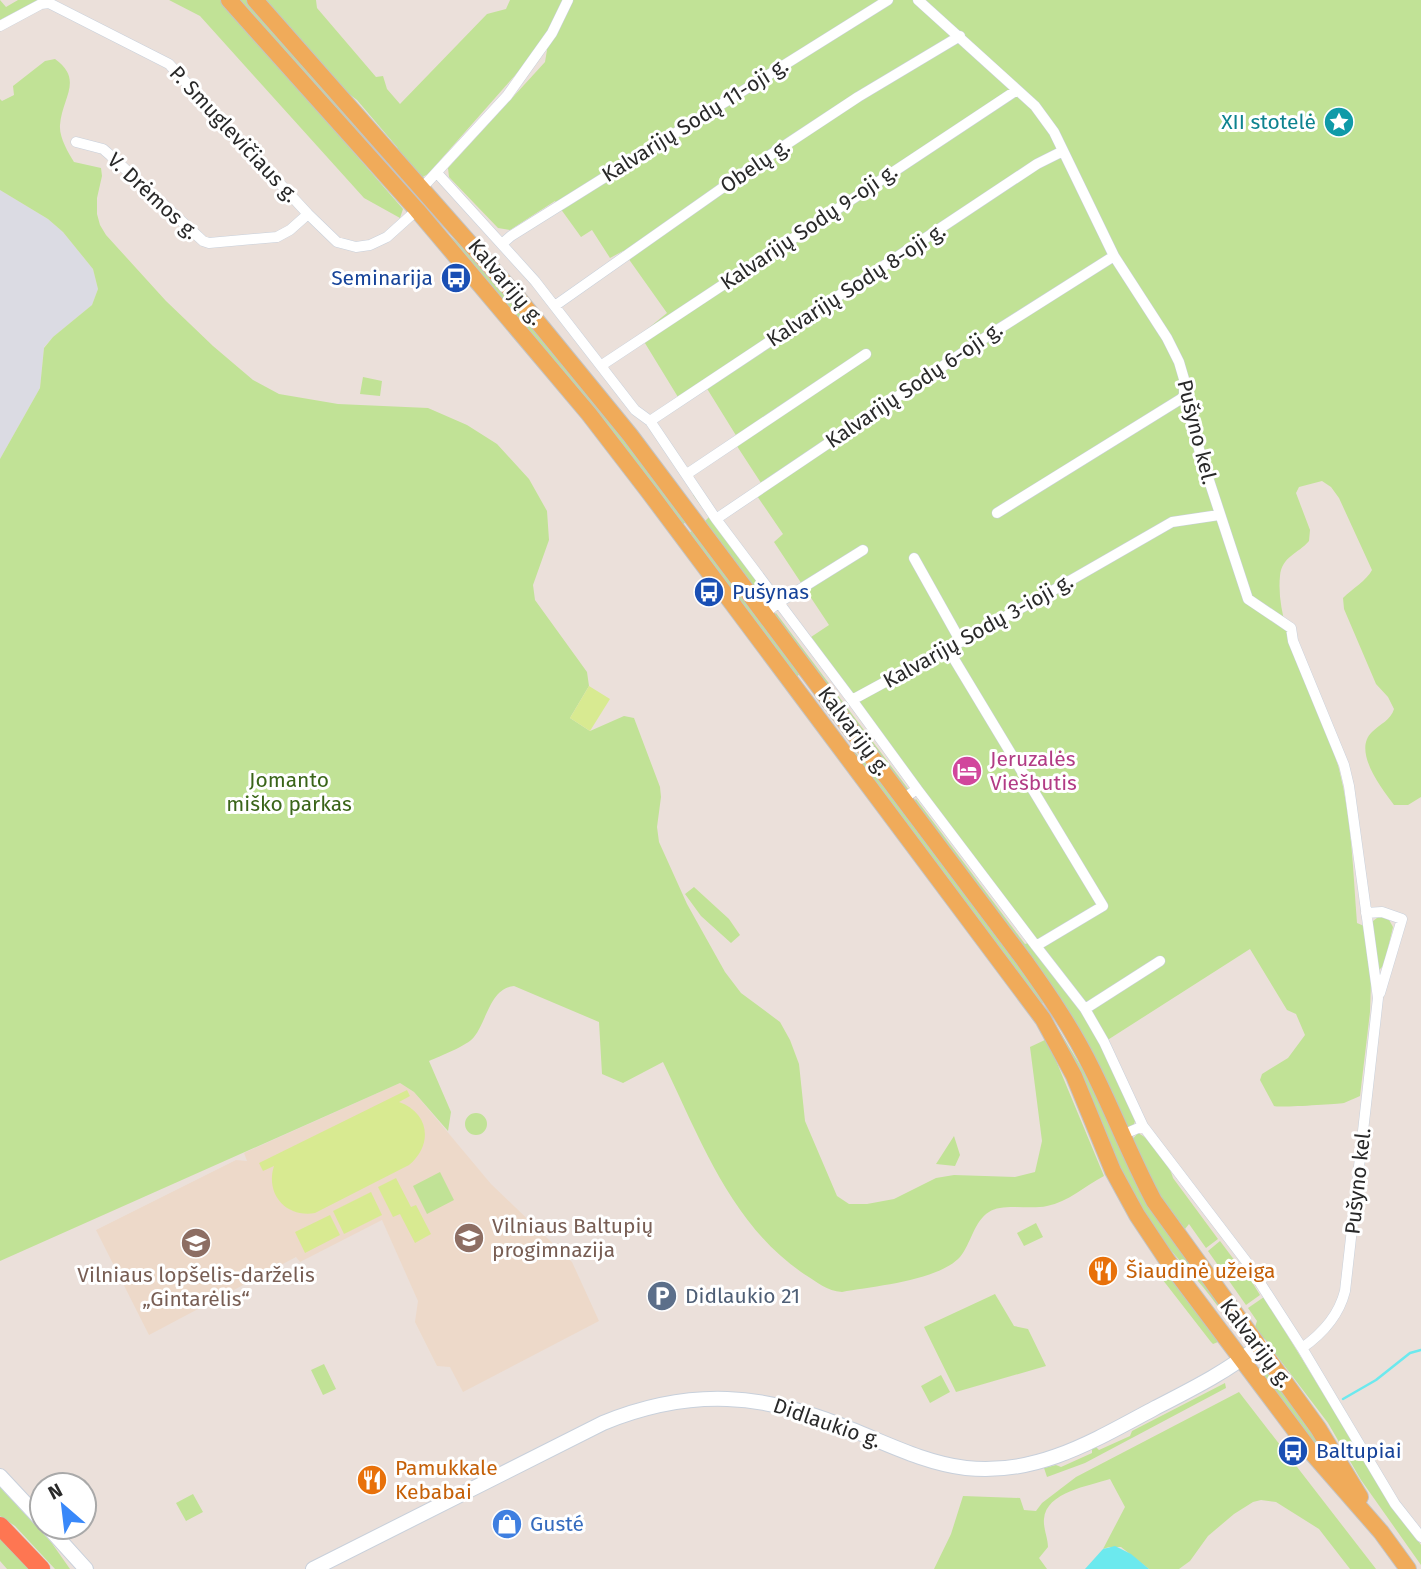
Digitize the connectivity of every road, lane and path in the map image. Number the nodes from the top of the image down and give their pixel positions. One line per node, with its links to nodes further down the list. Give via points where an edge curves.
1 (229, 0): 13 (main road, Kalvarijų g.)
2 (254, 0): 12 (main road, Kalvarijų g.)
3 (568, 0): 11 (street, via 552,33 507,96)
4 (888, 0): 15 (street, Kalvarijų Sodų 11-oji g.)
5 (918, 0): 7 (street, Pušyno kel.)
6 (0, 26): 14 (street, P. Smuglevičiaus g., via 49,3 169,64)
7 (960, 36): 8 (street, Pušyno kel.); 17 (street, Obelų g., via 752,167)
8 (1017, 90): 10 (street, Pušyno kel., via 1041,113); 19 (street, Kalvarijų Sodų 9-oji g.)
9 (76, 142): 14 (street, V. Drėmos g., via 110,155 203,242 277,237)
10 (1063, 151): 16 (street, Pušyno kel.); 21 (street, Kalvarijų Sodų 8-oji g.)
11 (437, 173): 12 (street); 15 (street)
12 (426, 193): 13 (main road); 29 (main road, Kalvarijų g., via 591,386)
13 (417, 210): 14 (street, P. Smuglevičiaus g., via 387,237 356,247 337,242); 33 (main road, Kalvarijų g., via 589,414)
14 (308, 214)
15 (503, 243): 17 (street)
16 (1114, 256): 20 (street, Pušyno kel., via 1167,338 1184,379); 25 (street, Kalvarijų Sodų 6-oji g., via 1006,323)
17 (556, 305): 19 (street)
18 (866, 354): 22 (street)
19 (602, 365): 21 (street, via 635,410)
20 (1184, 397): 23 (street); 24 (street, Pušyno kel.)
21 (650, 421): 22 (street)
22 (687, 474): 25 (street)
23 (998, 513)
24 (1219, 515): 30 (street, Kalvarijų Sodų 3-ioji g., via 1172,522); 36 (street, Pušyno kel., via 1248,599 1291,628 1344,765)
25 (716, 519): 28 (street)
26 (863, 550): 28 (street)
27 (914, 558): 30 (street)
28 (778, 603): 29 (street); 34 (street)
29 (764, 614): 32 (main road, Kalvarijų g.)
30 (961, 642): 31 (street, Kalvarijų Sodų 3-ioji g.)
31 (948, 649): 34 (street, Kalvarijų Sodų 3-ioji g.); 37 (street, via 1103,905)
32 (808, 673): 33 (main road); 35 (main road, Kalvarijų g.)
33 (793, 684): 42 (main road, Kalvarijų g.)
34 (852, 700): 35 (street)
35 (910, 794): 37 (street); 40 (main road, Kalvarijų g.)
36 (1366, 913): 39 (street, Pušyno kel.); 39 (street, Pušyno kel., via 1382,912 1402,919)
37 (1036, 946): 41 (street)
38 (1160, 961): 41 (street)
39 (1378, 998): 46 (street, Pušyno kel., via 1345,1291 1335,1315)
40 (1058, 1008): 42 (main road); 44 (main road, Kalvarijų g.)
41 (1085, 1009): 43 (street)
42 (1043, 1019): 47 (main road, Kalvarijų g., via 1137,1215)
43 (1143, 1126): 44 (street); 46 (street, via 1246,1261)
44 (1122, 1135): 45 (main road, Kalvarijų g., via 1164,1216)
45 (1260, 1345): 47 (street, Didlaukio g.); 51 (main road, Kalvarijų g., via 1318,1428)
46 (1302, 1348): 52 (street, via 1395,1504)
47 (1242, 1360): 51 (main road, Kalvarijų g., via 1312,1453); 56 (street, Didlaukio g., via 1080,1448 1038,1464 1003,1469 935,1461 808,1412 765,1401 724,1398 665,1403 603,1423)
48 (0, 1476): 49 (street)
49 (28, 1506)
50 (0, 1526): 54 (highway)
51 (1381, 1532): 57 (main road, Kalvarijų g.)
52 (1421, 1537)
53 (61, 1541): 55 (street)
54 (41, 1569)
55 (86, 1569)
56 (313, 1569)
57 (1408, 1569)

